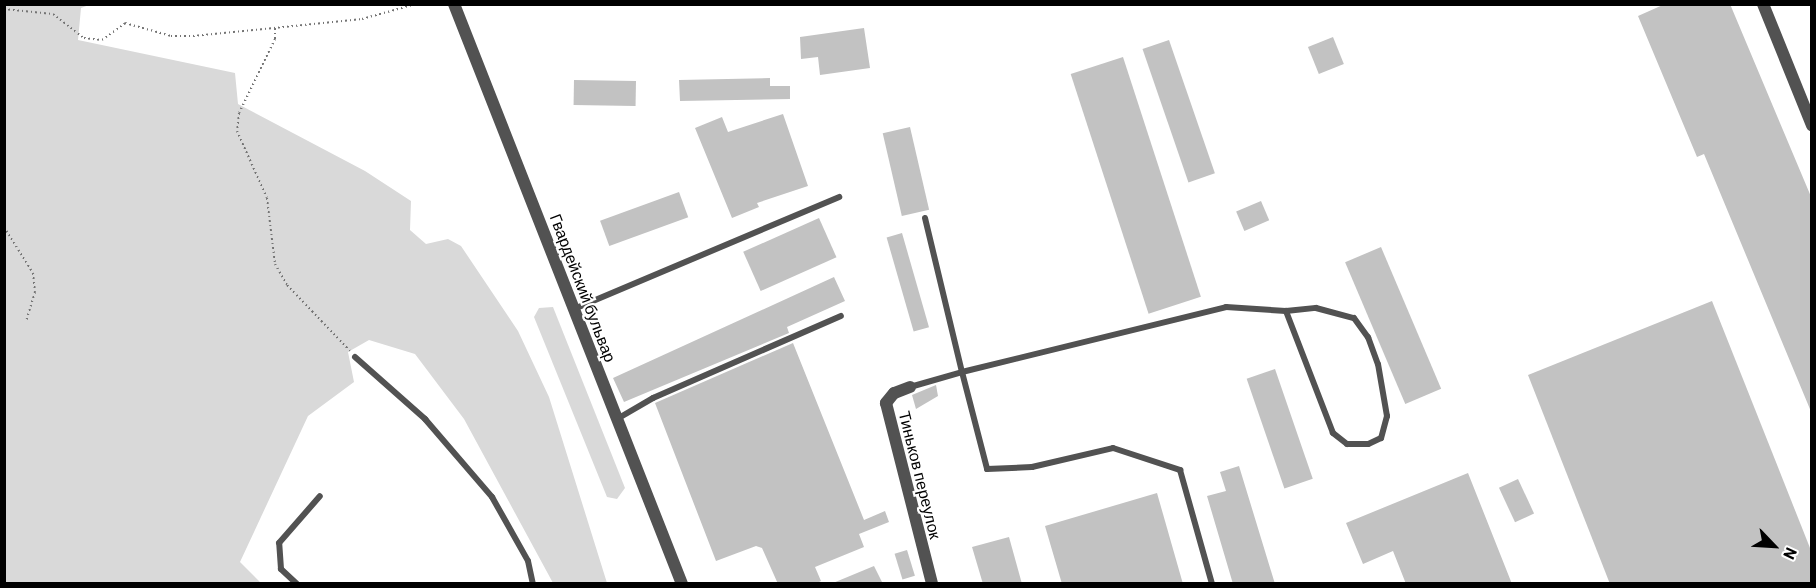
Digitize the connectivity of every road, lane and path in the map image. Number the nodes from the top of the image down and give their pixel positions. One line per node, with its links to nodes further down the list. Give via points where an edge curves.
1 (416, 4): 5 (path, via 362,19)
2 (454, 4): 10 (street, Гвардейский бульвар)
3 (1763, 4): 6 (street)
4 (4, 9): 5 (path, via 53,14 84,38 102,40 125,23 171,36)
5 (274, 27): 14 (path, via 272,47 239,113 237,131 267,198 275,264 287,285)
6 (1812, 124)
7 (839, 197): 10 (lane)
8 (925, 219): 15 (lane)
9 (4, 227): 13 (path, via 33,273 35,292)
10 (574, 309): 17 (street, Гвардейский бульвар)
11 (1286, 311): 11 (lane, via 1316,308 1354,318 1378,364 1387,416 1381,438 1368,444 1347,444 1333,433); 15 (lane, via 1226,307)
12 (841, 316): 17 (lane, via 653,398)
13 (26, 321)
14 (355, 357): 20 (lane, via 425,418 492,497 528,561)
15 (962, 372): 16 (lane); 23 (lane, via 987,469 1032,467 1113,448 1180,470)
16 (910, 387): 22 (street, Тиньков переулок, via 894,393 886,403)
17 (617, 419): 21 (street, Гвардейский бульвар)
18 (320, 496): 19 (lane, via 279,543 281,569)
19 (297, 584)
20 (533, 584)
21 (682, 584)
22 (932, 584)
23 (1212, 584)

